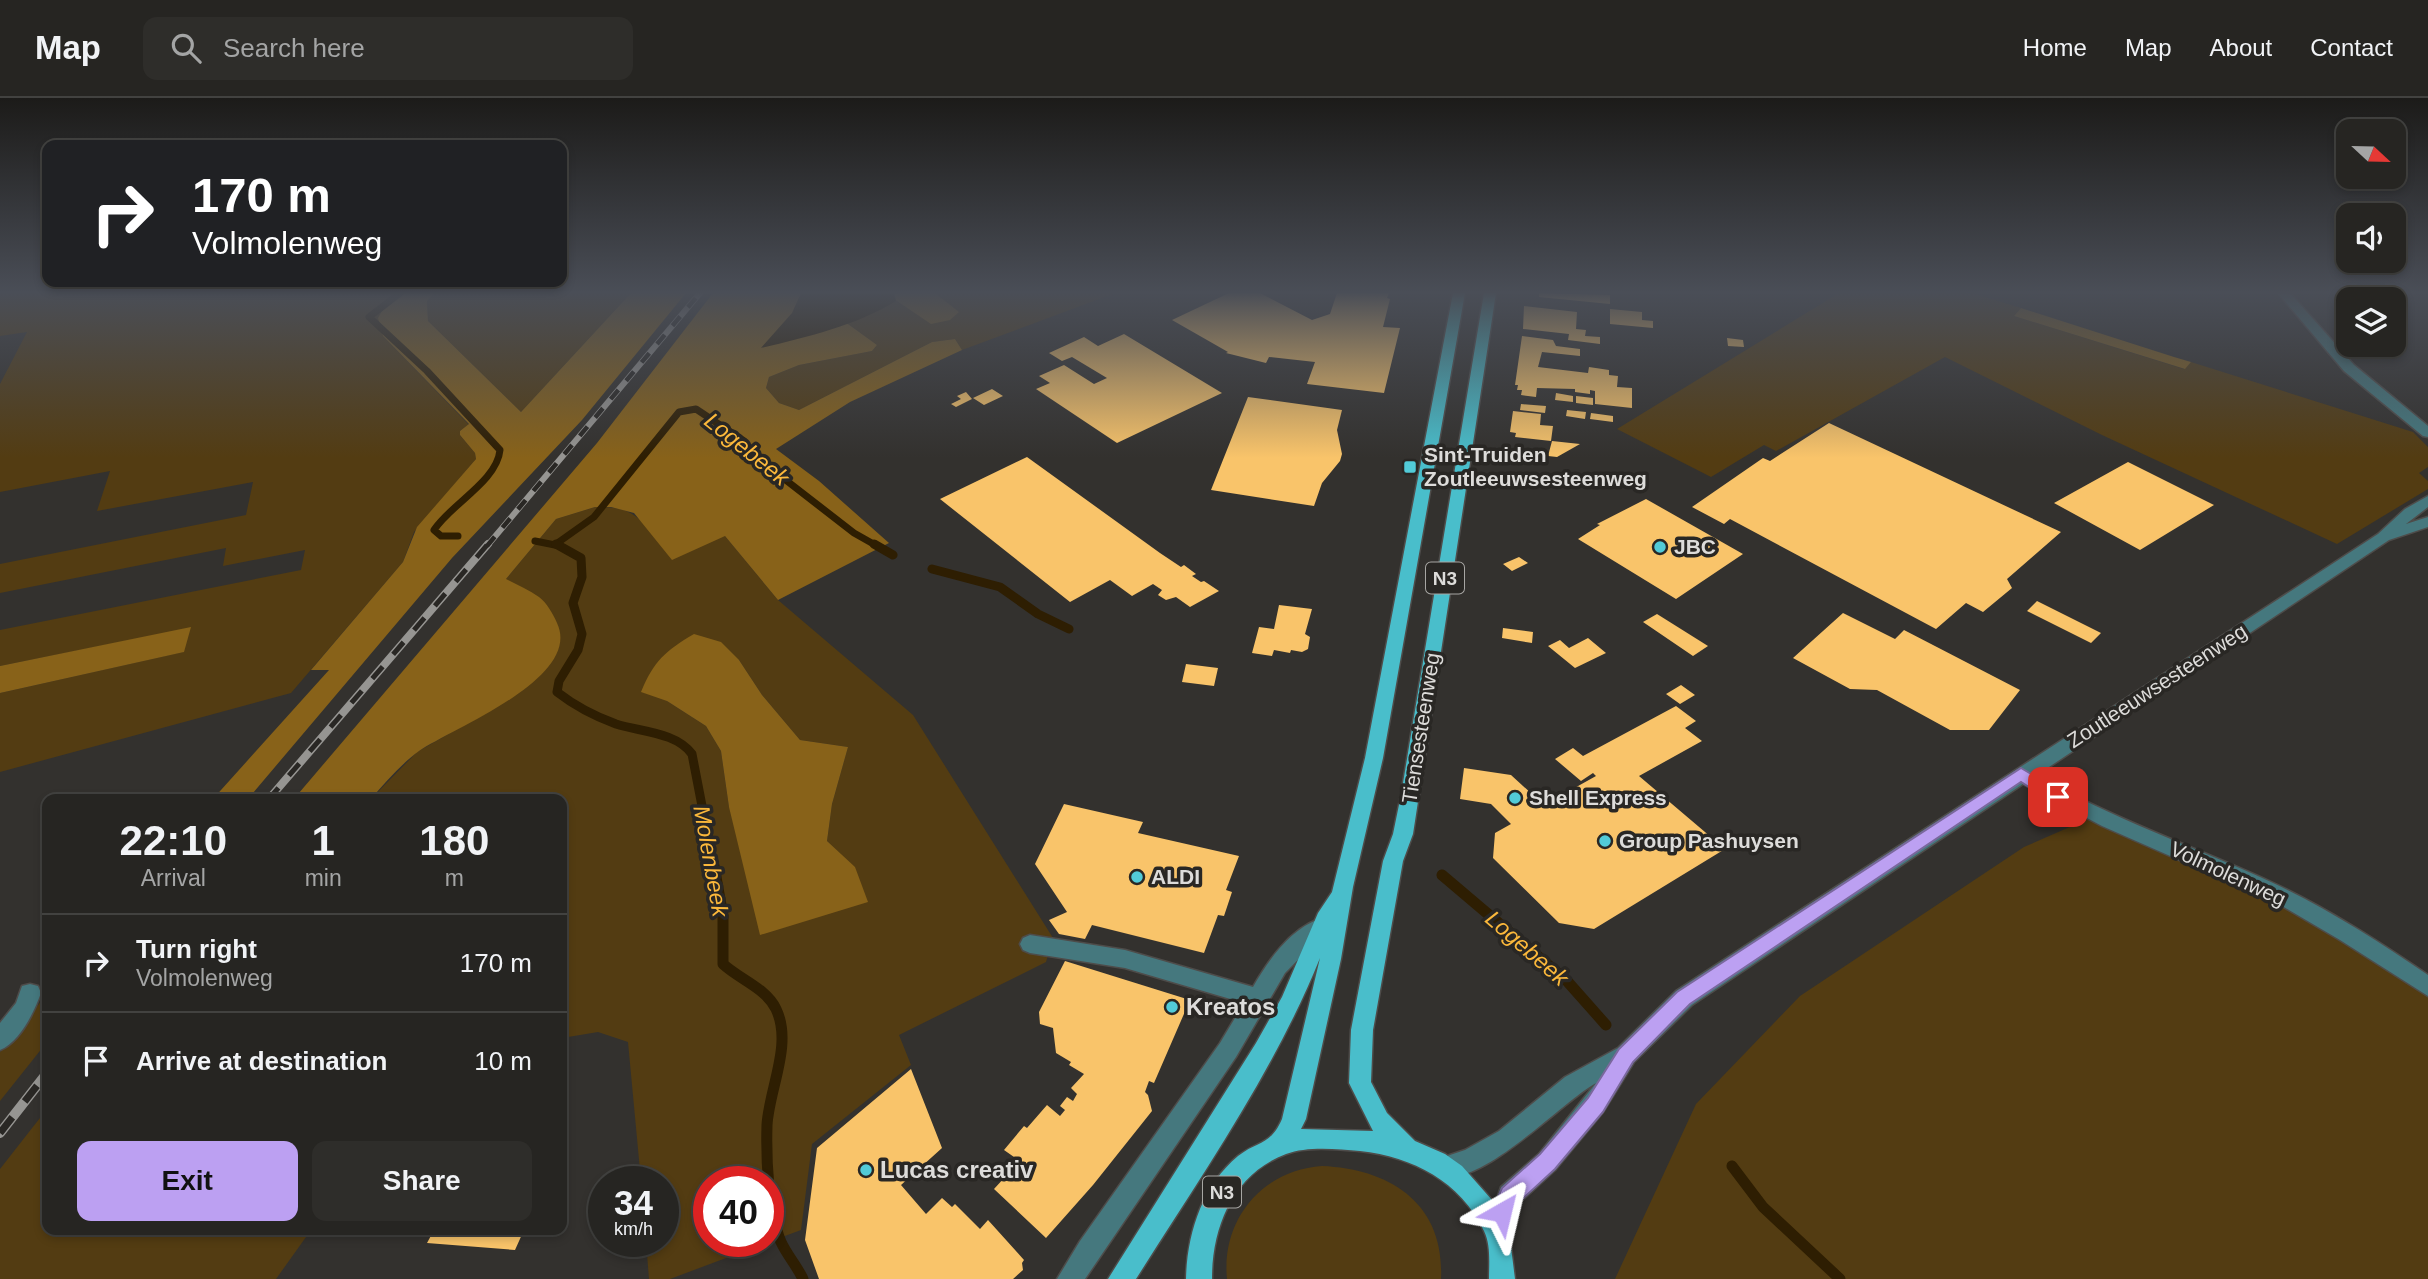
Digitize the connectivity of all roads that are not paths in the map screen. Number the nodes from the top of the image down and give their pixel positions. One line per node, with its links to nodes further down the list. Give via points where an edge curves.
1 (1449, 348): 9 (main road, Tiensesteenweg / N3, via 1377,745)
2 (1481, 348): 18 (main road, Tiensesteenweg / N3, via 1410,795 1362,1030 1360,1083 1379,1121)
3 (2332, 348): 4 (street, via 2349,368)
4 (2428, 433)
5 (2428, 500): 7 (street, Zoutleeuwsesteenweg)
6 (2428, 522): 7 (street, Zoutleeuwsesteenweg)
7 (2383, 537): 8 (street, Zoutleeuwsesteenweg)
8 (2021, 774): 12 (street, Volmolenweg, via 2084,811 2267,889); 16 (street, Zoutleeuwsesteenweg, via 1684,998)
9 (1343, 887): 10 (main road); 17 (main road, Tiensesteenweg / N3, via 1294,1119)
10 (1320, 928): 14 (street, via 1302,938); 23 (main road, via 1285,1013 1232,1108)
11 (1030, 944): 14 (street, via 1125,958)
12 (2428, 987)
13 (30, 993): 15 (street, via 25,1008)
14 (1258, 998): 22 (street, via 1239,1033)
15 (0, 1040)
16 (1626, 1055): 19 (street, Zoutleeuwsesteenweg, via 1573,1084 1507,1139 1470,1160); 20 (street, Zoutleeuwsesteenweg, via 1595,1105 1548,1162 1510,1195)
17 (1283, 1144): 18 (main road, N3, via 1357,1140); 21 (main road, N3, via 1244,1169 1215,1202)
18 (1406, 1147): 19 (main road, N3)
19 (1446, 1167): 20 (main road, N3, via 1468,1187)
20 (1497, 1231): 24 (main road, N3)
21 (1195, 1275)
22 (1070, 1279)
23 (1121, 1279)
24 (1502, 1279)

